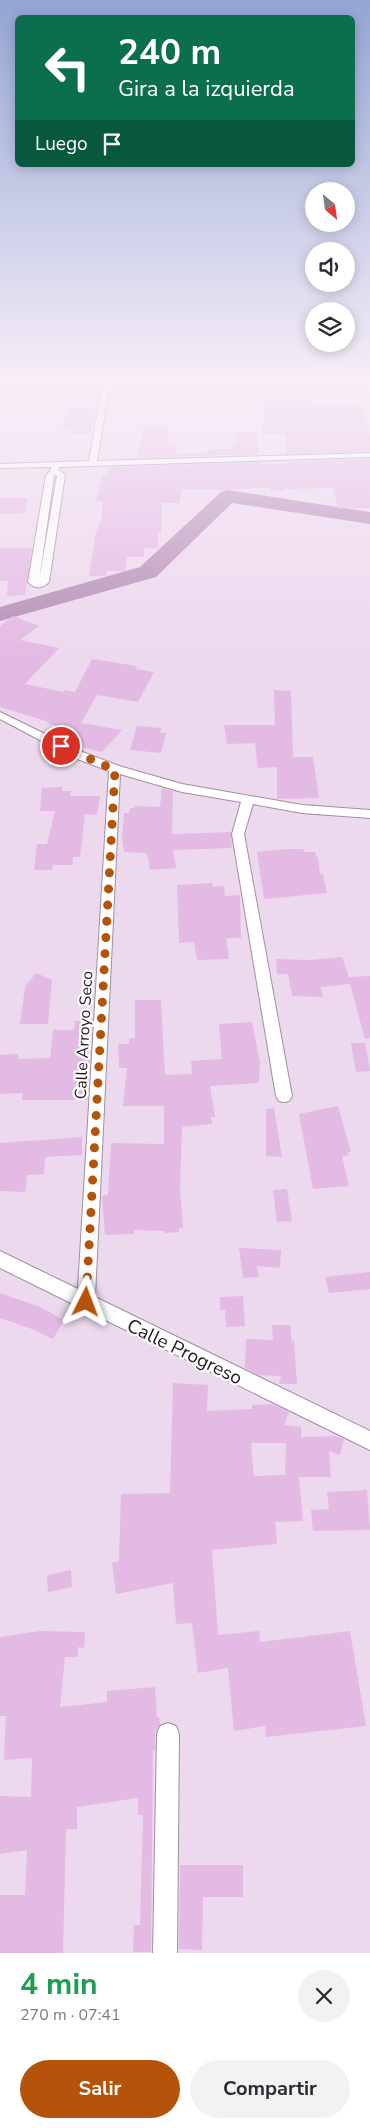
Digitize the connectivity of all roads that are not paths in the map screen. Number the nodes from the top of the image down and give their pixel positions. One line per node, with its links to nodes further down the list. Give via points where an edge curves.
1 (52, 472): 2 (street, via 33,582 39,585 44,582 61,475)
2 (59, 472)
3 (0, 716): 4 (street)
4 (115, 770): 5 (street, via 182,788); 9 (street, Calle Arroyo Seco)
5 (248, 800): 6 (street, via 302,809); 7 (street, via 238,834)
6 (370, 814)
7 (284, 1096)
8 (0, 1260): 9 (street, Calle Progreso)
9 (86, 1302): 10 (street, Calle Progreso)
10 (370, 1441)
11 (168, 1734): 12 (street)
12 (166, 1953)

